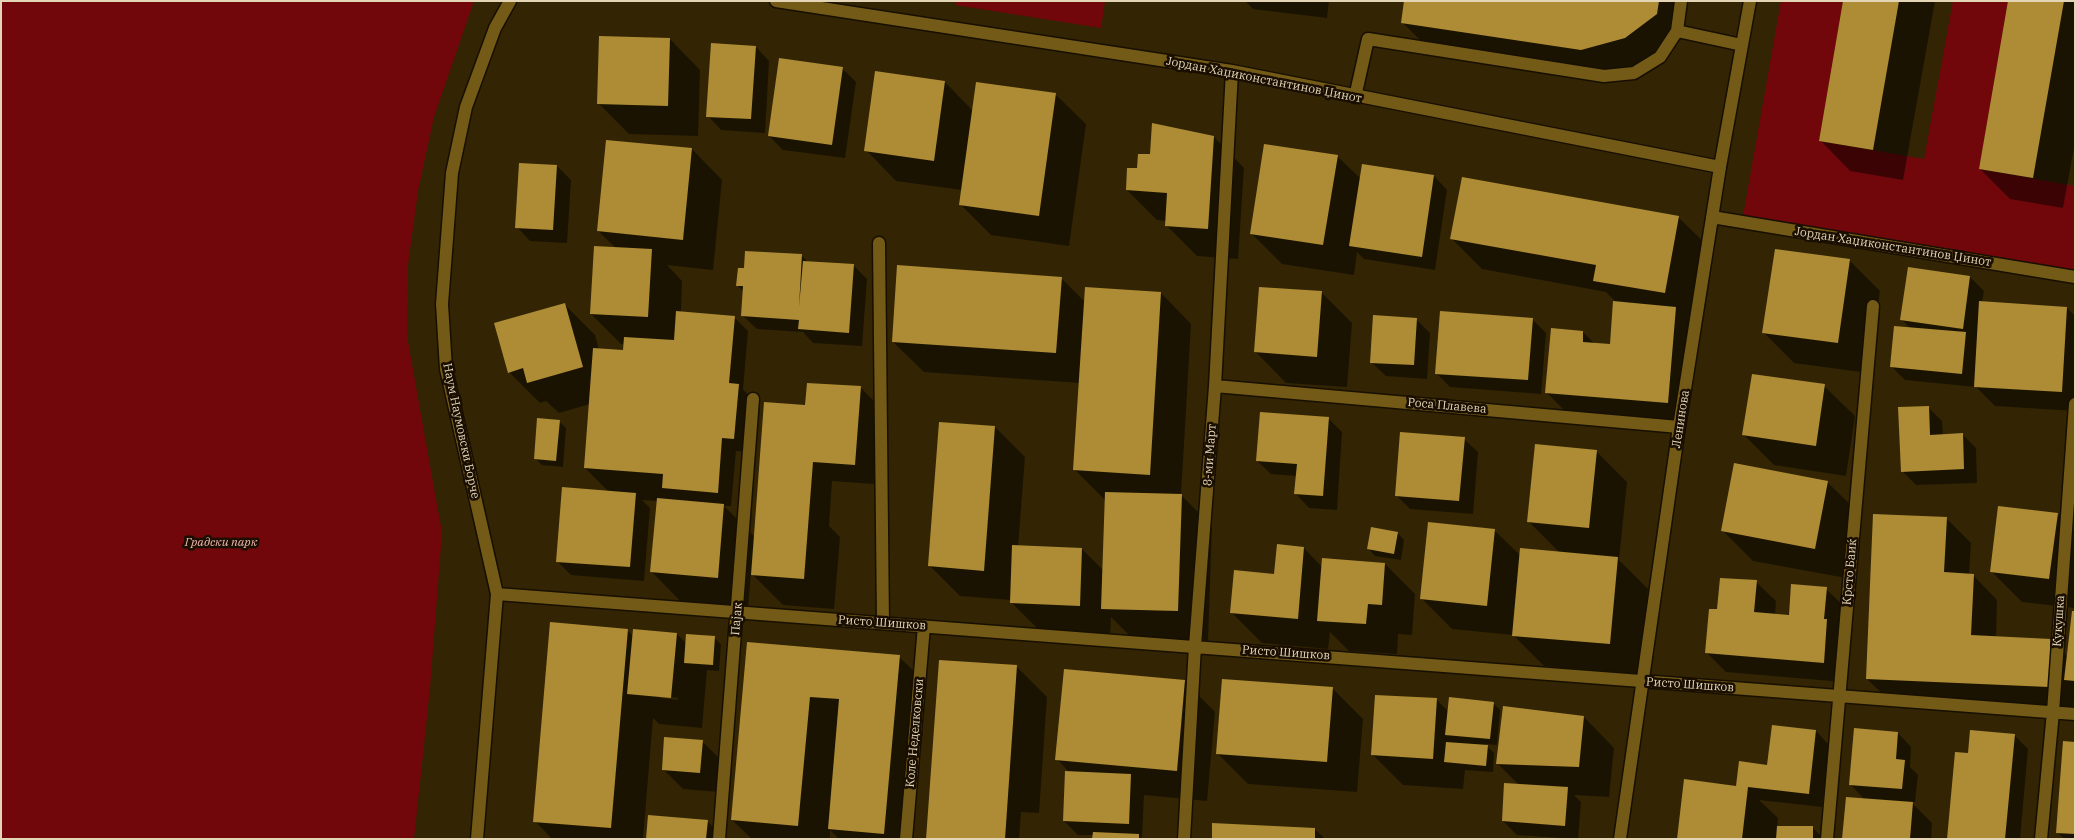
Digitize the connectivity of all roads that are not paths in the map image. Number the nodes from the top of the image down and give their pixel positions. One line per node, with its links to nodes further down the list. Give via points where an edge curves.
1 (510, 1): 18 (street, Наум Наумовски Борче, via 495,28 466,107 452,173 442,304 446,369)
2 (776, 1): 7 (street, Јордан Хаџиконстантинов Џинот)
3 (1682, 1): 5 (street)
4 (1750, 1): 6 (street, Ленинова)
5 (1677, 31): 6 (street); 8 (street, via 1660,58 1634,73 1604,76 1368,39)
6 (1742, 45): 9 (street, Ленинова)
7 (1232, 71): 8 (street, Јордан Хаџиконстантинов Џинот); 14 (street, 8-ми Март)
8 (1355, 97): 9 (street, Јордан Хаџиконстантинов Џинот)
9 (1720, 167): 10 (street, Ленинова)
10 (1712, 217): 12 (street, Јордан Хаџиконстантинов Џинот); 17 (street, Ленинова)
11 (879, 243): 20 (street)
12 (2075, 277)
13 (1873, 306): 24 (street, Крсто Баиќ)
14 (1216, 386): 17 (street, Роса Плавева); 22 (street, 8-ми Март)
15 (753, 399): 19 (street, Пајак)
16 (2075, 404): 25 (street, Кукушка)
17 (1679, 427): 23 (street, Ленинова)
18 (497, 594): 19 (street, Ристо Шишков); 27 (street, Наум Наумовски Борче)
19 (738, 612): 20 (street, Ристо Шишков); 28 (street, Пајак)
20 (883, 623): 21 (street, Ристо Шишков)
21 (924, 626): 22 (street, Ристо Шишков); 29 (street, Коле Неделковски)
22 (1195, 646): 23 (street, Ристо Шишков); 30 (street, 8-ми Март)
23 (1643, 681): 24 (street, Ристо Шишков); 31 (street, Ленинова)
24 (1839, 696): 25 (street, Ристо Шишков); 32 (street, Крсто Баиќ)
25 (2053, 712): 26 (street, Ристо Шишков); 33 (street, Кукушка)
26 (2075, 714)
27 (477, 839)
28 (719, 839)
29 (906, 839)
30 (1184, 839)
31 (1620, 839)
32 (1827, 839)
33 (2041, 839)

